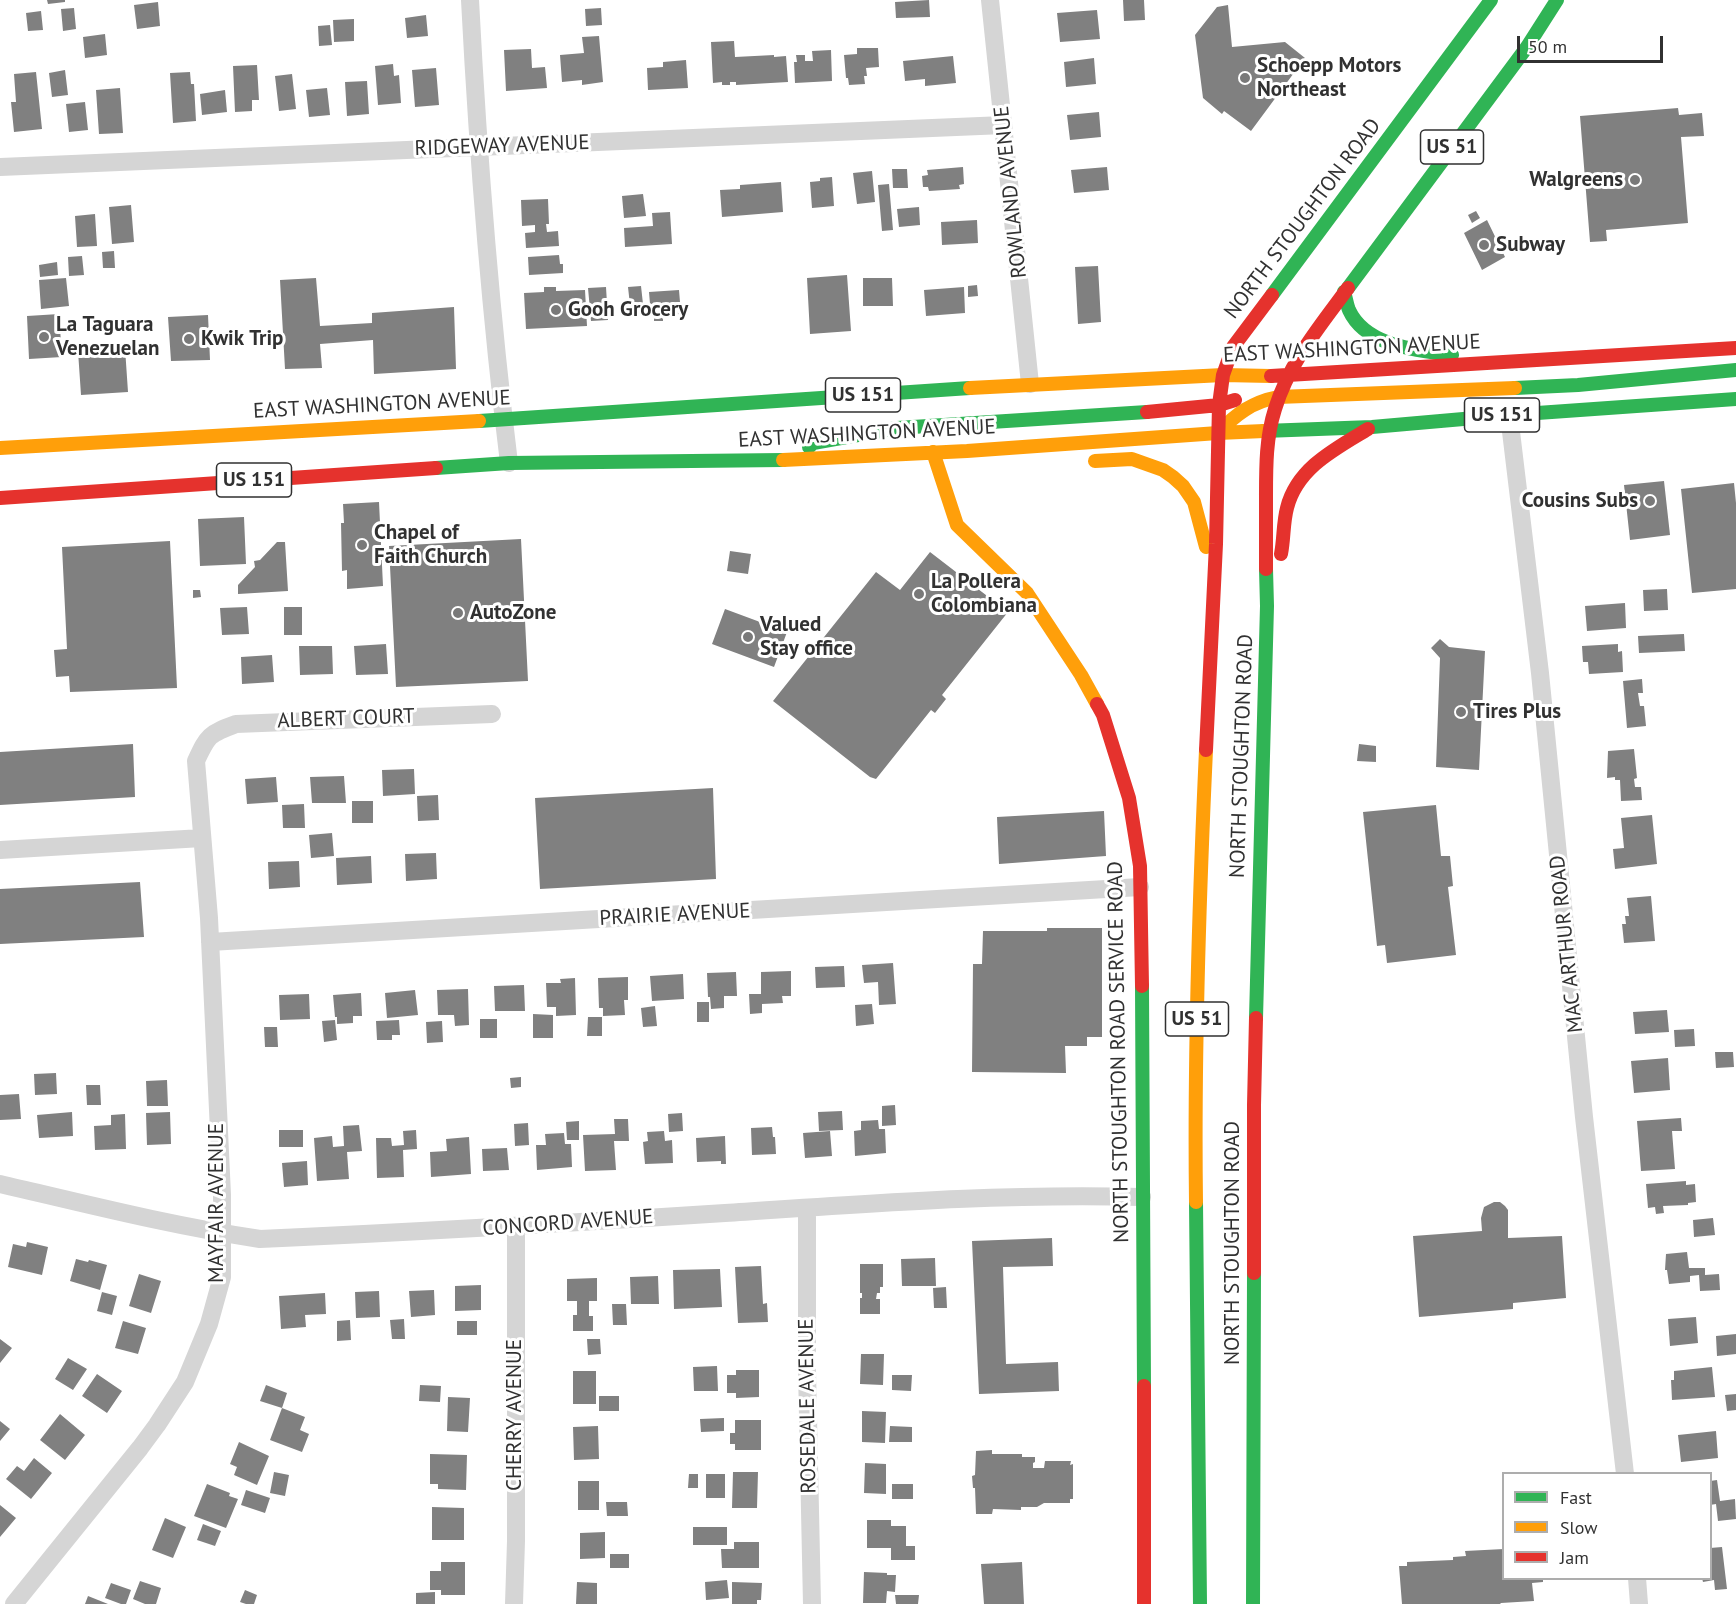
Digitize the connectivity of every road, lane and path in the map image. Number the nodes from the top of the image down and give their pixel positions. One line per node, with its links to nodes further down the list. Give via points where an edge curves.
1 (470, 0): 6 (street)
2 (990, 0): 5 (street, ROWLAND AVENUE)
3 (1491, 0): 12 (main road, NORTH STOUGHTON ROAD / US 51, via 1233,347)
4 (1557, 0): 8 (main road, NORTH STOUGHTON ROAD / US 51, via 1527,47)
5 (1004, 125): 6 (street, RIDGEWAY AVENUE); 14 (street, ROWLAND AVENUE)
6 (478, 147): 7 (street, RIDGEWAY AVENUE); 19 (street)
7 (0, 167)
8 (1344, 292): 10 (main road, via 1356,321 1394,345); 13 (main road, NORTH STOUGHTON ROAD / US 51)
9 (1736, 348): 10 (main road, EAST WASHINGTON AVENUE / US 151)
10 (1495, 363): 13 (main road, EAST WASHINGTON AVENUE / US 151)
11 (1736, 370): 15 (main road, via 1578,385)
12 (1223, 375): 13 (main road, EAST WASHINGTON AVENUE / US 151); 14 (main road, EAST WASHINGTON AVENUE / US 151); 17 (main road, NORTH STOUGHTON ROAD / US 51)
13 (1286, 376): 15 (main road, NORTH STOUGHTON ROAD / US 51); 17 (main road)
14 (1030, 384): 19 (main road, EAST WASHINGTON AVENUE / US 151)
15 (1278, 397): 21 (main road, NORTH STOUGHTON ROAD / US 51); 22 (main road, via 1244,407)
16 (1736, 399): 18 (main road, EAST WASHINGTON AVENUE / US 151)
17 (1219, 405): 22 (main road, NORTH STOUGHTON ROAD / US 51); 26 (main road, via 897,428 813,443)
18 (1509, 415): 20 (main road, EAST WASHINGTON AVENUE / US 151); 44 (street, MAC ARTHUR ROAD)
19 (503, 420): 23 (main road, EAST WASHINGTON AVENUE / US 151); 29 (street)
20 (1372, 427): 21 (main road, EAST WASHINGTON AVENUE / US 151); 31 (main road, via 1320,459 1295,486)
21 (1269, 431): 22 (main road, EAST WASHINGTON AVENUE / US 151); 31 (main road, NORTH STOUGHTON ROAD / US 51)
22 (1218, 434): 24 (main road, EAST WASHINGTON AVENUE / US 151); 32 (main road, NORTH STOUGHTON ROAD / US 51)
23 (0, 448)
24 (967, 451): 25 (main road, EAST WASHINGTON AVENUE / US 151); 28 (main road)
25 (933, 452): 26 (main road, EAST WASHINGTON AVENUE / US 151); 37 (main road, NORTH STOUGHTON ROAD SERVICE ROAD, via 957,525 1027,593 1103,715 1130,798)
26 (794, 460): 29 (main road, EAST WASHINGTON AVENUE / US 151)
27 (1087, 461): 32 (main road, via 1132,459 1152,465 1173,477 1194,502 1205,539)
28 (977, 462)
29 (509, 463): 30 (main road, EAST WASHINGTON AVENUE / US 151)
30 (0, 498)
31 (1267, 606): 51 (main road, NORTH STOUGHTON ROAD / US 51, via 1254,1105)
32 (1211, 654): 50 (main road, NORTH STOUGHTON ROAD / US 51, via 1201,851 1195,1107)
33 (492, 714): 34 (street, ALBERT COURT, via 236,724 213,732)
34 (205, 741): 35 (street, MAYFAIR AVENUE, via 196,761)
35 (202, 838): 36 (street); 38 (street, MAYFAIR AVENUE)
36 (0, 850)
37 (1140, 887): 38 (street, PRAIRIE AVENUE); 40 (main road, NORTH STOUGHTON ROAD SERVICE ROAD)
38 (210, 942): 43 (street, MAYFAIR AVENUE)
39 (0, 1184): 43 (street, CONCORD AVENUE)
40 (1142, 1197): 41 (street, CONCORD AVENUE, via 970,1198); 49 (main road, NORTH STOUGHTON ROAD SERVICE ROAD)
41 (807, 1208): 42 (street, CONCORD AVENUE); 48 (street, ROSEDALE AVENUE)
42 (516, 1227): 43 (street, CONCORD AVENUE, via 260,1239); 47 (street, CHERRY AVENUE)
43 (222, 1233): 46 (street, MAYFAIR AVENUE, via 222,1277 185,1382 140,1448)
44 (1625, 1472)
45 (1636, 1580): 52 (street)
46 (14, 1604)
47 (514, 1604)
48 (812, 1604)
49 (1143, 1604)
50 (1200, 1604)
51 (1253, 1604)
52 (1640, 1604)

